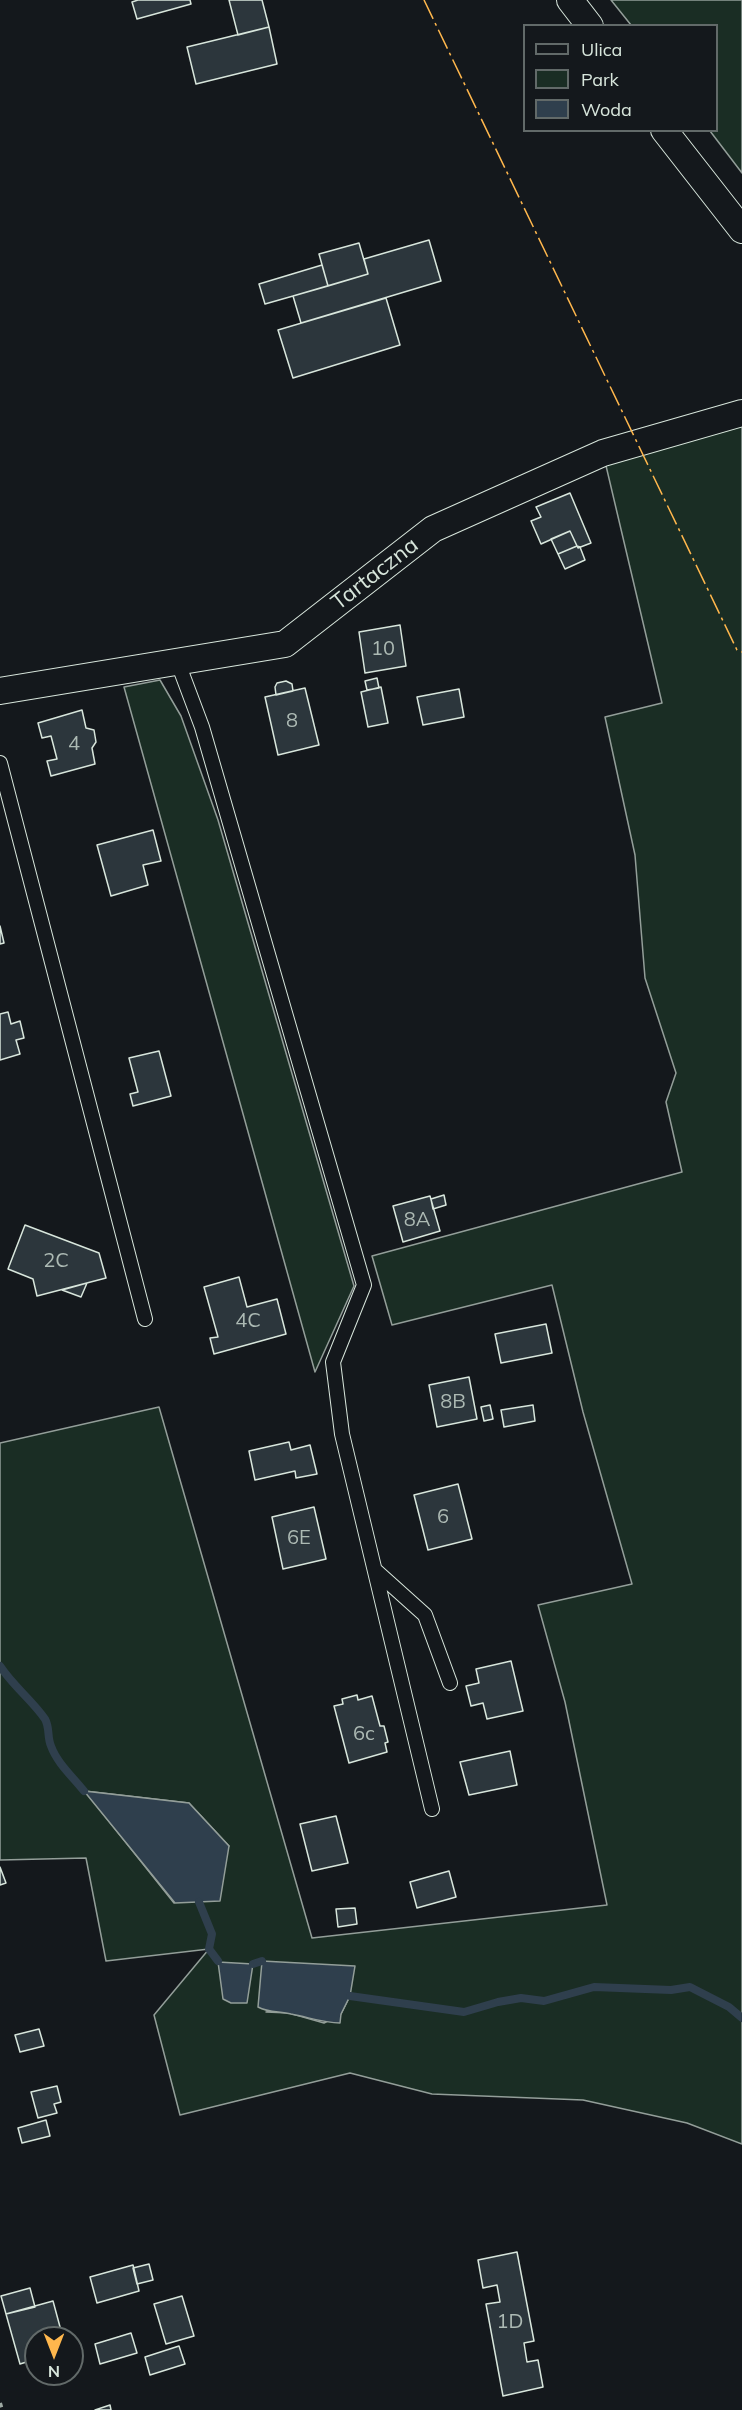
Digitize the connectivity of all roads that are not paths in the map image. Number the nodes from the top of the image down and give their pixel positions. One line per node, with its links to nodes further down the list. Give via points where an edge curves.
1 (570, 0): 2 (street)
2 (588, 24)
3 (666, 132): 4 (street)
4 (742, 230)
5 (742, 413): 6 (street, Tartaczna, via 603,453 433,529 285,644)
6 (178, 663): 7 (street, Tartaczna); 10 (lane, via 202,727 364,1285 333,1362 342,1434)
7 (0, 691)
8 (0, 763): 9 (lane)
9 (145, 1319)
10 (376, 1571): 11 (lane, via 425,1615); 12 (lane)
11 (450, 1683)
12 (432, 1809)

